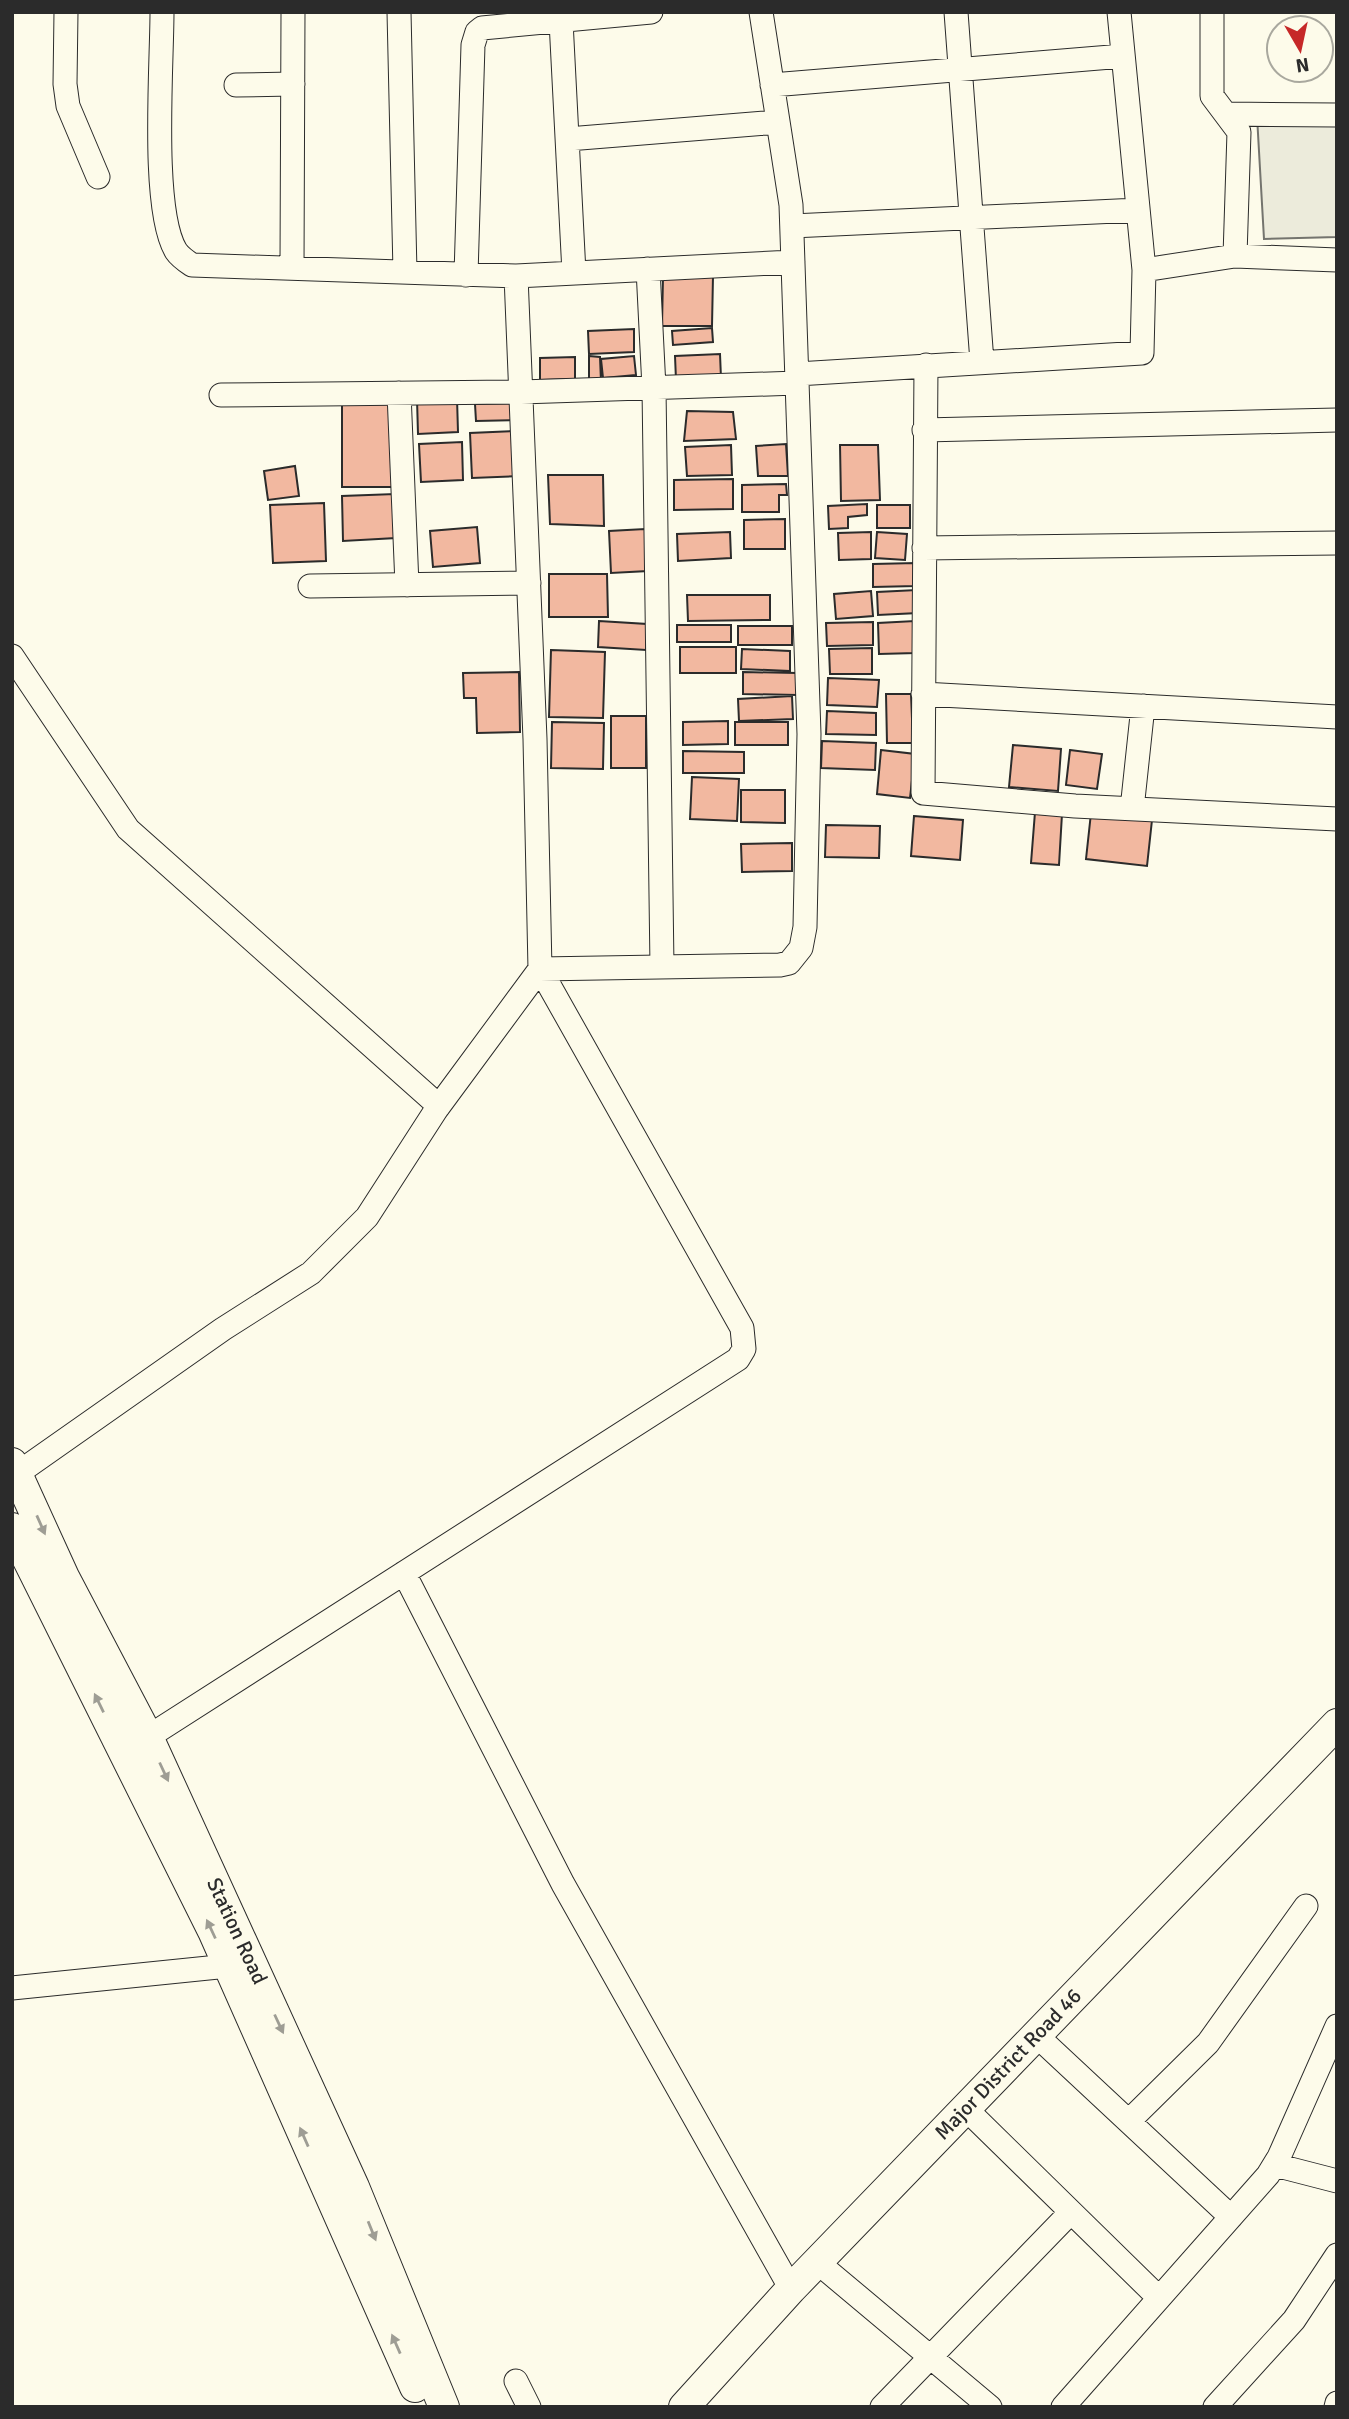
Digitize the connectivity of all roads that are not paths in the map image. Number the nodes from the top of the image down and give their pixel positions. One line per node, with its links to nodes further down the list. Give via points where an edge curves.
1 (66, 12): 20 (street, via 68,106)
2 (162, 12): 27 (street, via 161,183 176,252 192,265)
3 (293, 12): 13 (street)
4 (399, 12): 30 (street)
5 (651, 12): 10 (street)
6 (761, 12): 15 (street)
7 (956, 12): 12 (street)
8 (1119, 12): 11 (street)
9 (1212, 12): 16 (street, via 1212,96)
10 (561, 21): 19 (street); 32 (street, via 482,28 474,38)
11 (1123, 56): 12 (street); 21 (street)
12 (960, 72): 15 (street); 22 (street)
13 (293, 84): 14 (street); 27 (street)
14 (236, 85)
15 (772, 85): 18 (street)
16 (1226, 114): 17 (street); 24 (street, via 1239,132)
17 (1337, 115)
18 (778, 122): 19 (street); 23 (street)
19 (568, 139): 31 (street)
20 (98, 177)
21 (1138, 210): 22 (street); 29 (street)
22 (969, 218): 23 (street); 34 (street)
23 (792, 226): 26 (street)
24 (1235, 256): 25 (street); 29 (street)
25 (1337, 260)
26 (793, 262): 28 (street); 36 (street)
27 (292, 268): 30 (street)
28 (648, 269): 31 (street); 37 (street)
29 (1144, 270): 34 (street, via 1142,353)
30 (405, 272): 32 (street)
31 (574, 273): 33 (street)
32 (466, 275): 33 (street)
33 (516, 276): 38 (street)
34 (982, 362): 35 (street)
35 (926, 365): 36 (street); 42 (street)
36 (797, 378): 37 (street); 54 (street, via 809,734 801,948 789,963 780,965)
37 (653, 388): 38 (street); 54 (street)
38 (521, 392): 39 (street); 45 (street)
39 (399, 393): 40 (street); 46 (street)
40 (220, 395)
41 (1337, 420): 42 (street)
42 (924, 430): 44 (street)
43 (1337, 544): 44 (street)
44 (924, 548): 49 (street)
45 (529, 583): 46 (street); 55 (street)
46 (407, 585): 47 (street)
47 (310, 586)
48 (12, 656): 56 (street, via 128,830)
49 (923, 694): 50 (street); 52 (street, via 923,793)
50 (1143, 706): 51 (street); 52 (street)
51 (1337, 717)
52 (1132, 809): 53 (street)
53 (1337, 819)
54 (662, 967): 55 (street)
55 (540, 969): 56 (street); 59 (street, via 742,1328 744,1349 738,1359)
56 (439, 1106): 57 (street, via 367,1217 311,1273)
57 (15, 1468): 61 (main road, Station Road, one-way to 61, via 64,1577)
58 (12, 1528): 63 (main road, Station Road, one-way to 58)
59 (404, 1573): 61 (street); 76 (street, via 563,1884)
60 (1337, 1724): 66 (main road, Major District Road 46)
61 (148, 1737): 81 (main road, Station Road, one-way to 81, via 354,2187)
62 (1306, 1906): 69 (street, via 1208,2043)
63 (228, 1966): 64 (street); 80 (main road, Station Road, one-way to 63)
64 (12, 1988)
65 (1337, 2026): 67 (street)
66 (1036, 2035): 68 (main road, Major District Road 46); 69 (street)
67 (1331, 2054): 70 (street)
68 (965, 2108): 72 (street); 75 (main road, Major District Road 46)
69 (1129, 2121): 73 (street)
70 (1275, 2165): 71 (street); 73 (street)
71 (1337, 2181)
72 (1071, 2212): 77 (street); 78 (street)
73 (1231, 2217): 77 (street)
74 (1337, 2255): 87 (street, via 1294,2320)
75 (817, 2262): 76 (main road, Major District Road 46); 78 (street)
76 (791, 2289): 83 (main road, Major District Road 46)
77 (1159, 2298): 86 (street)
78 (930, 2357): 84 (street); 85 (street)
79 (516, 2381): 82 (street)
80 (424, 2407)
81 (444, 2407)
82 (529, 2407)
83 (684, 2407)
84 (882, 2407)
85 (990, 2407)
86 (1063, 2407)
87 (1215, 2407)

